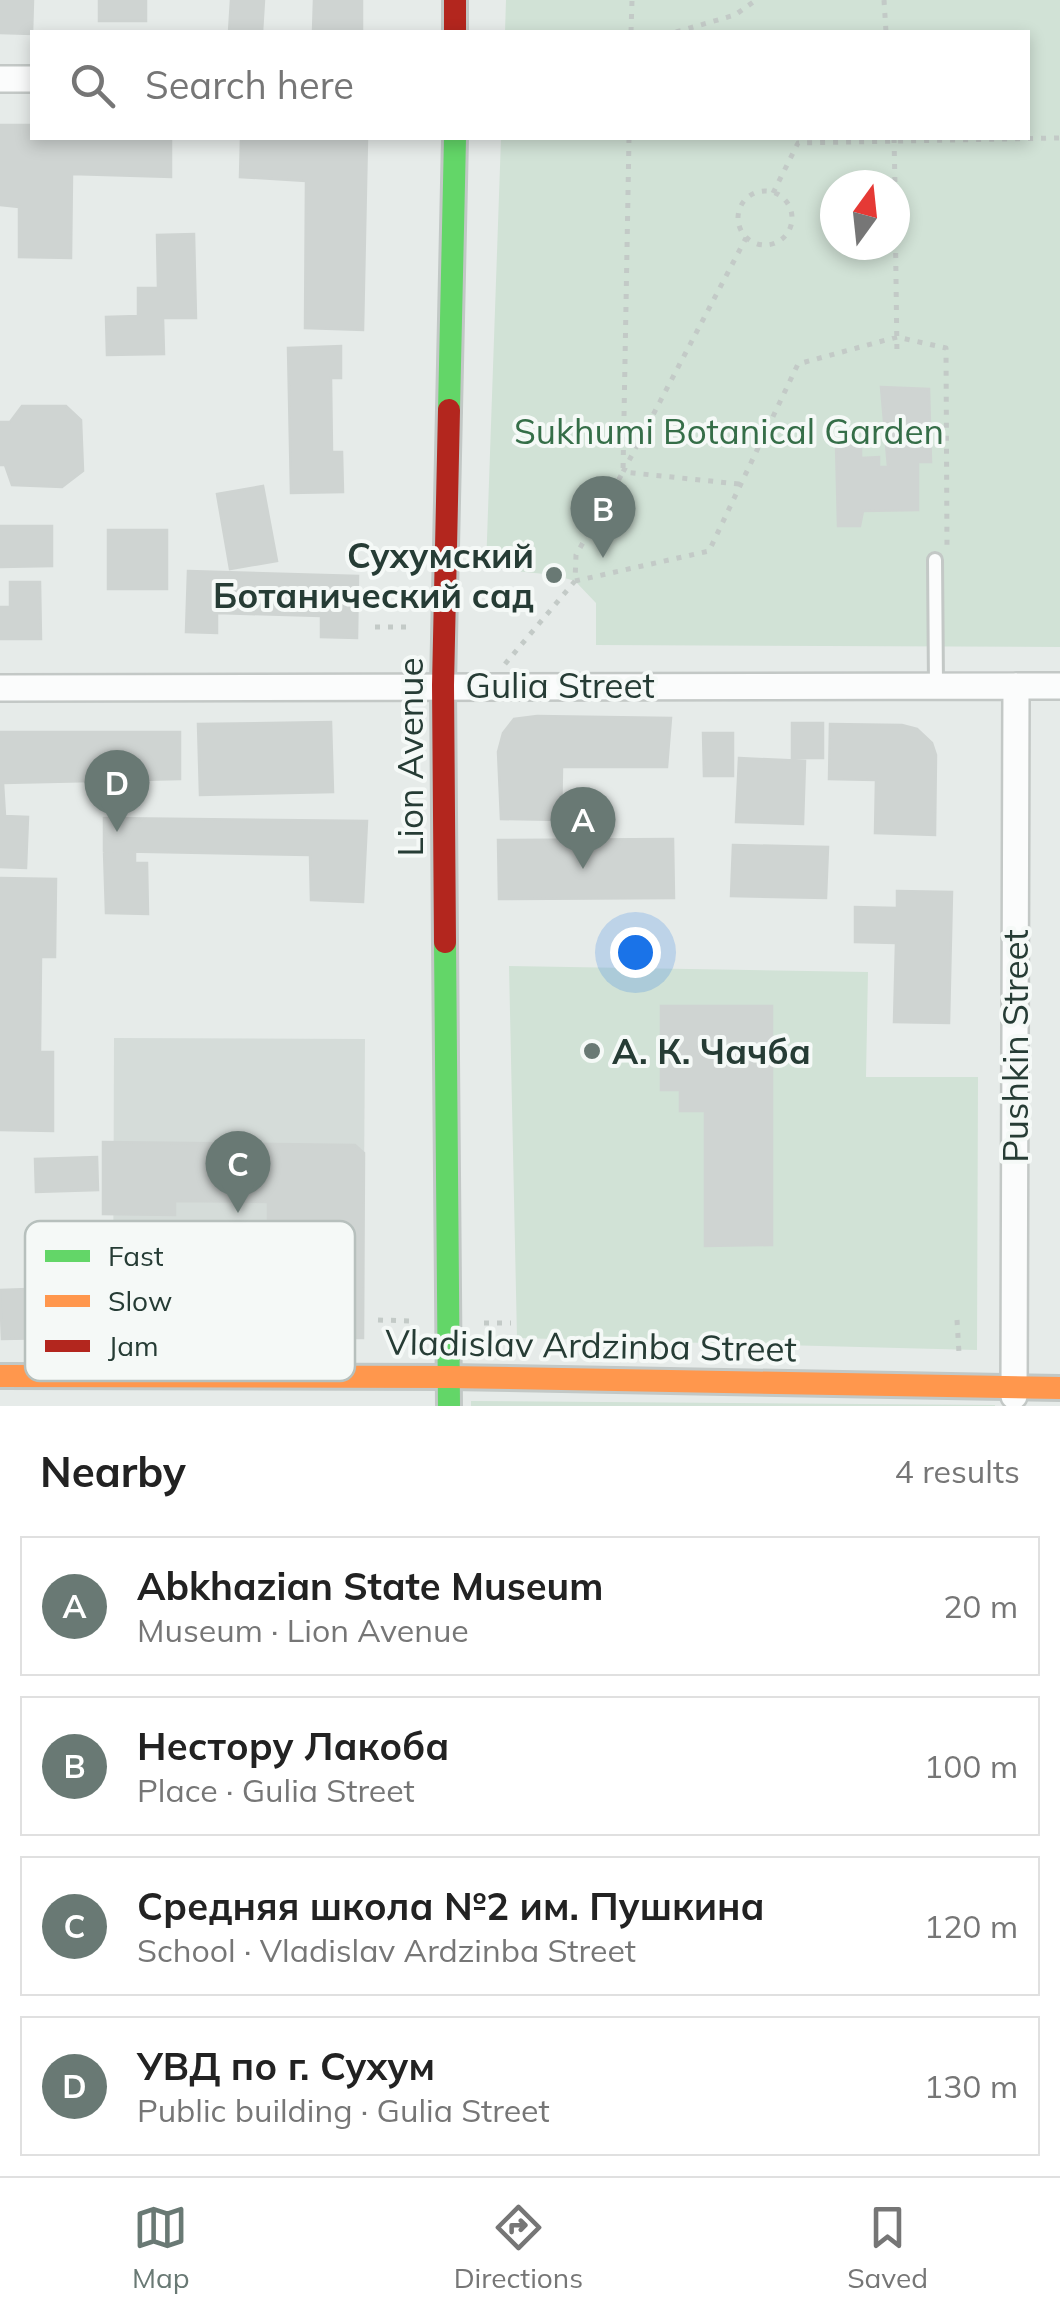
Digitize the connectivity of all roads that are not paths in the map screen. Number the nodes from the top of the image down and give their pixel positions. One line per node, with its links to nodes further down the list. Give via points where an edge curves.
1 (455, 0): 2 (main road)
2 (456, 30)
3 (0, 79): 4 (street)
4 (30, 79)
5 (455, 140): 7 (main road, Lion Avenue)
6 (941, 560): 8 (lane)
7 (443, 685): 8 (street, Gulia Street); 11 (street, Gulia Street); 15 (main road, Lion Avenue)
8 (936, 685): 9 (street, Gulia Street)
9 (1016, 686): 10 (street, Gulia Street); 17 (street, Pushkin Street)
10 (1060, 686)
11 (0, 688)
12 (0, 1376): 13 (main road, Vladislav Ardzinba Street)
13 (25, 1376)
14 (355, 1377): 15 (main road, Vladislav Ardzinba Street)
15 (450, 1377): 17 (main road, Vladislav Ardzinba Street); 18 (main road, Lion Avenue)
16 (1060, 1388): 17 (main road, Vladislav Ardzinba Street)
17 (1014, 1396)
18 (449, 1406)

